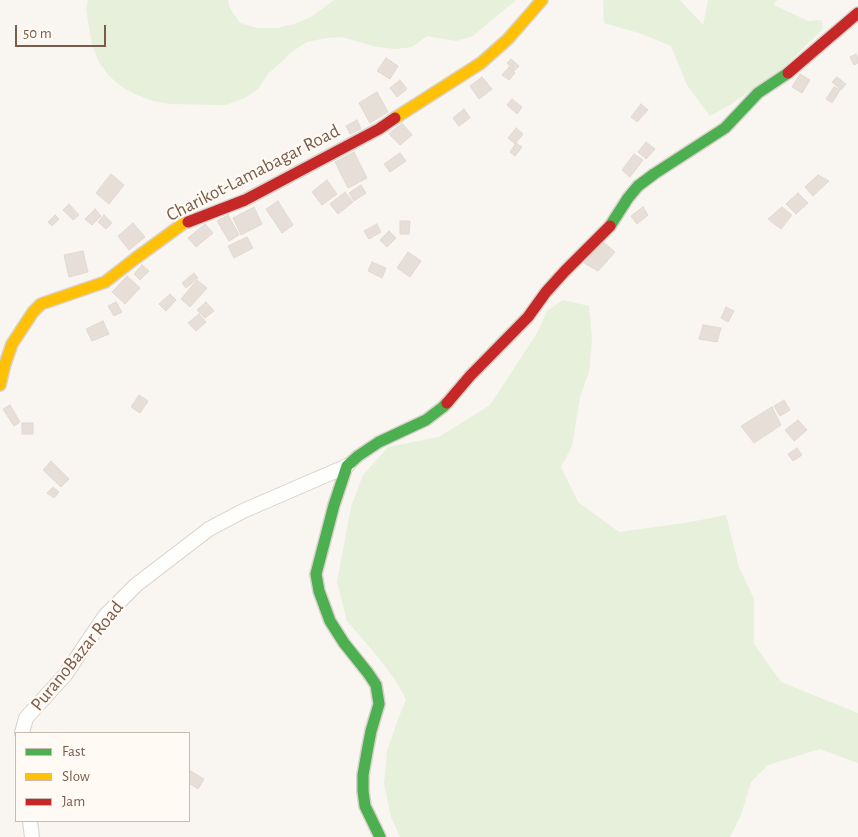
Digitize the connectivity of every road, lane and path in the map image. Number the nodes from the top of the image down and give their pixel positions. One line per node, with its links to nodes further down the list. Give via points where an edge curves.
1 (542, 0): 3 (main road, Charikot-Lamabagar Road, via 508,39 481,63 380,129 245,200 184,224 106,282 41,304 12,344)
2 (858, 13): 4 (main road, via 792,70 758,93 725,128 638,186 607,229 443,407 426,420 379,442)
3 (0, 385)
4 (347, 466): 5 (street, PuranoBazar Road, via 242,511 209,529 136,585 105,616 65,675 26,718); 8 (main road, via 316,574 330,621 376,685 379,704 367,752 363,791)
5 (22, 732)
6 (30, 822): 7 (street)
7 (32, 837)
8 (380, 837)

